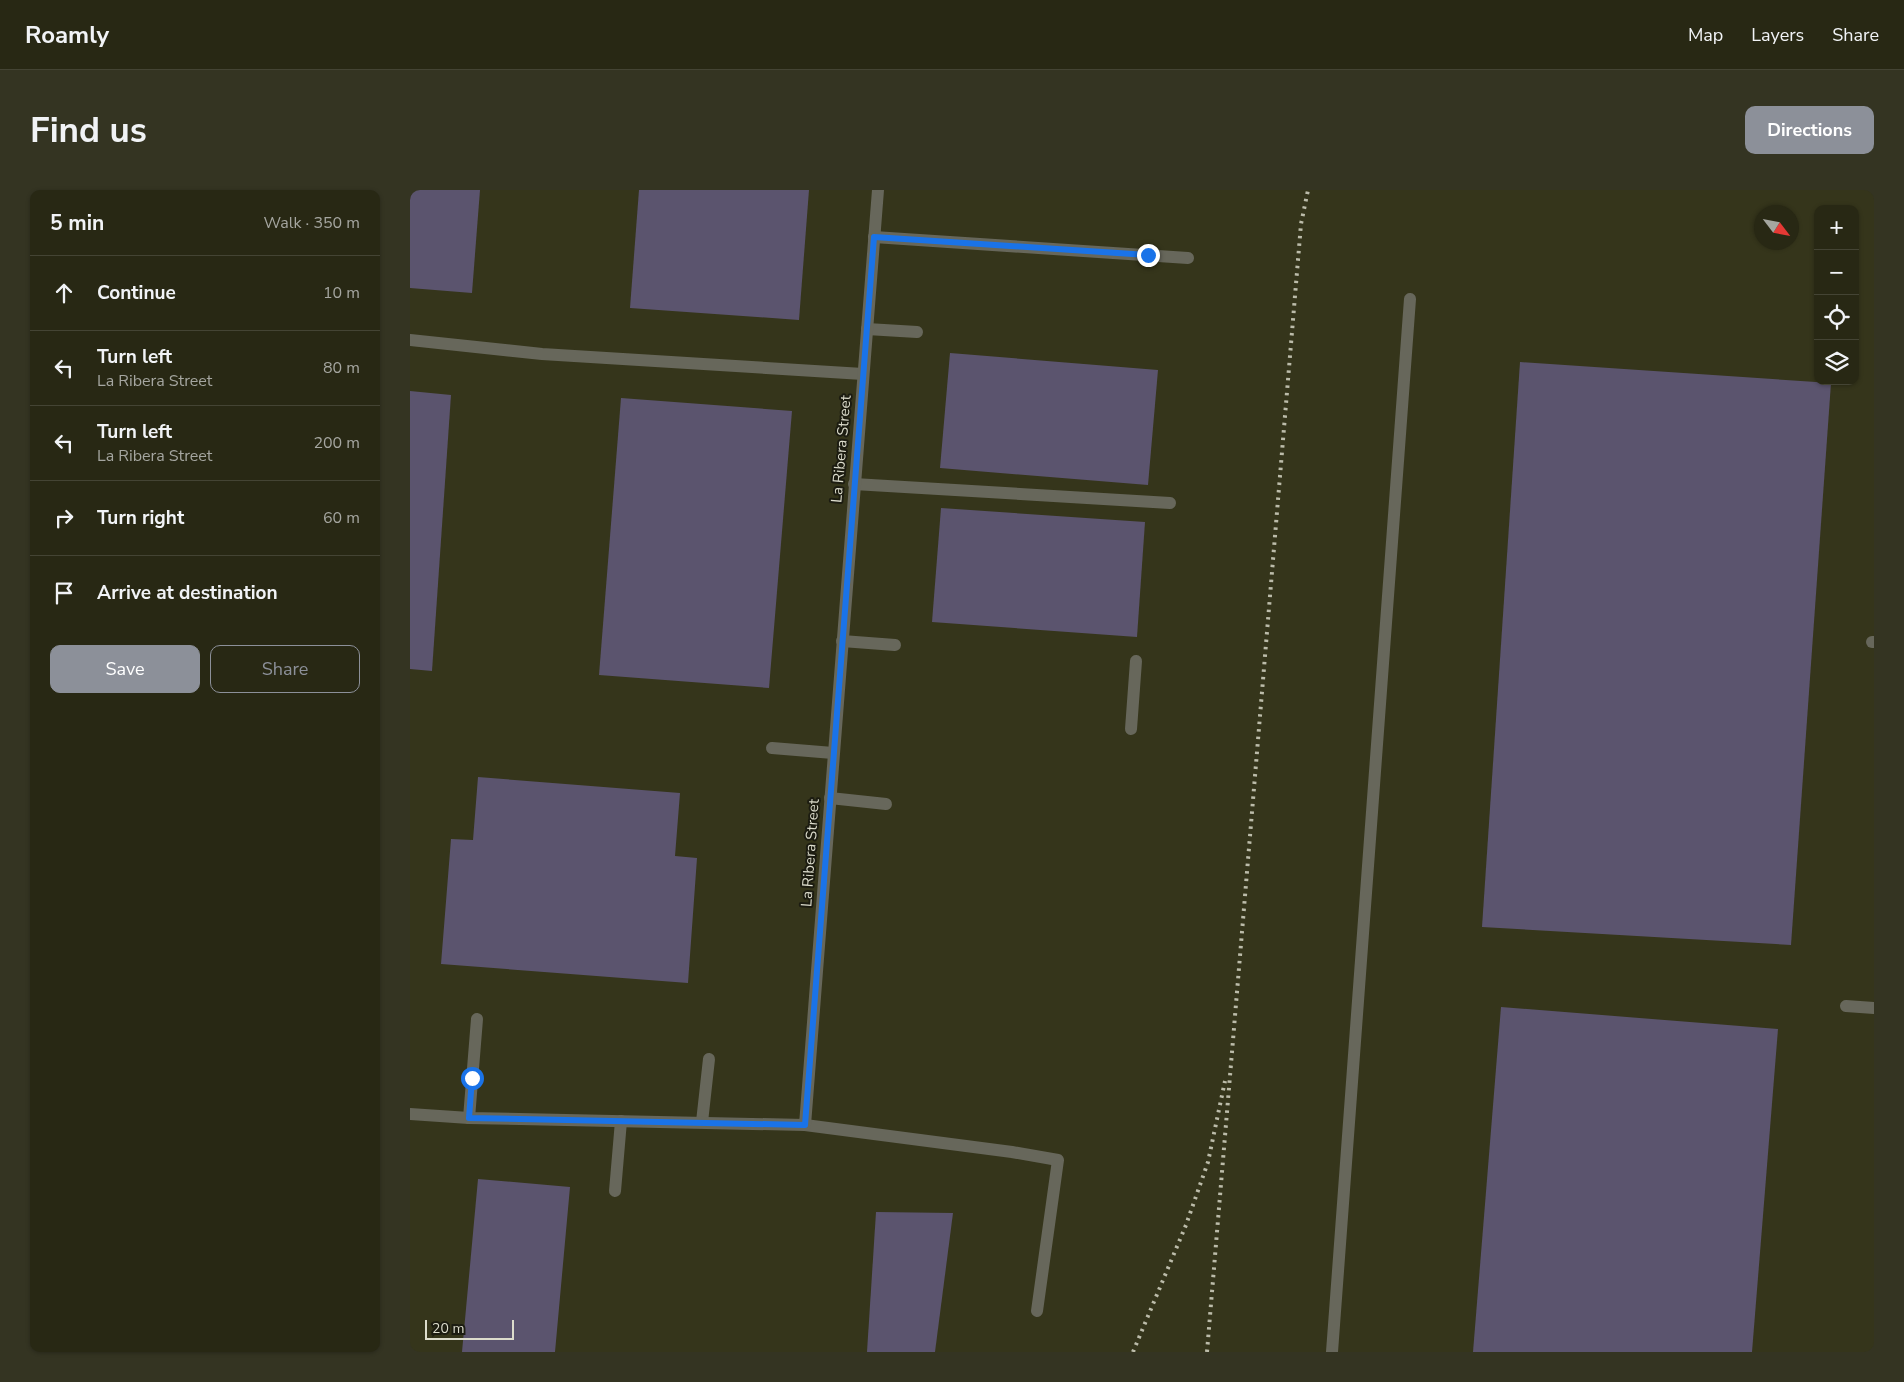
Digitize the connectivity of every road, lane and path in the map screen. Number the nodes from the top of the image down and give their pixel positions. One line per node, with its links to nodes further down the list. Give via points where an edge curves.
1 (878, 190): 2 (street, La Ribera Street)
2 (874, 237): 3 (street); 5 (street, La Ribera Street)
3 (1188, 258)
4 (1410, 299): 30 (street)
5 (867, 329): 6 (street); 8 (street, La Ribera Street)
6 (917, 332)
7 (410, 340): 8 (street, via 542,354)
8 (863, 374): 9 (street, La Ribera Street)
9 (854, 484): 10 (street); 11 (street, La Ribera Street)
10 (1170, 503)
11 (842, 641): 12 (street); 16 (street, La Ribera Street)
12 (895, 645)
13 (1136, 661): 14 (street)
14 (1131, 729)
15 (772, 748): 16 (street)
16 (834, 753): 17 (street, La Ribera Street)
17 (830, 798): 18 (street); 27 (street, La Ribera Street)
18 (886, 804)
19 (1846, 1006): 20 (street)
20 (1874, 1008)
21 (477, 1019): 24 (street)
22 (709, 1059): 26 (street)
23 (410, 1114): 24 (street)
24 (469, 1118): 25 (street)
25 (621, 1121): 26 (street); 28 (street)
26 (702, 1122): 27 (street)
27 (805, 1125): 29 (street, via 1058,1160)
28 (615, 1191)
29 (1037, 1311)
30 (1332, 1352)

